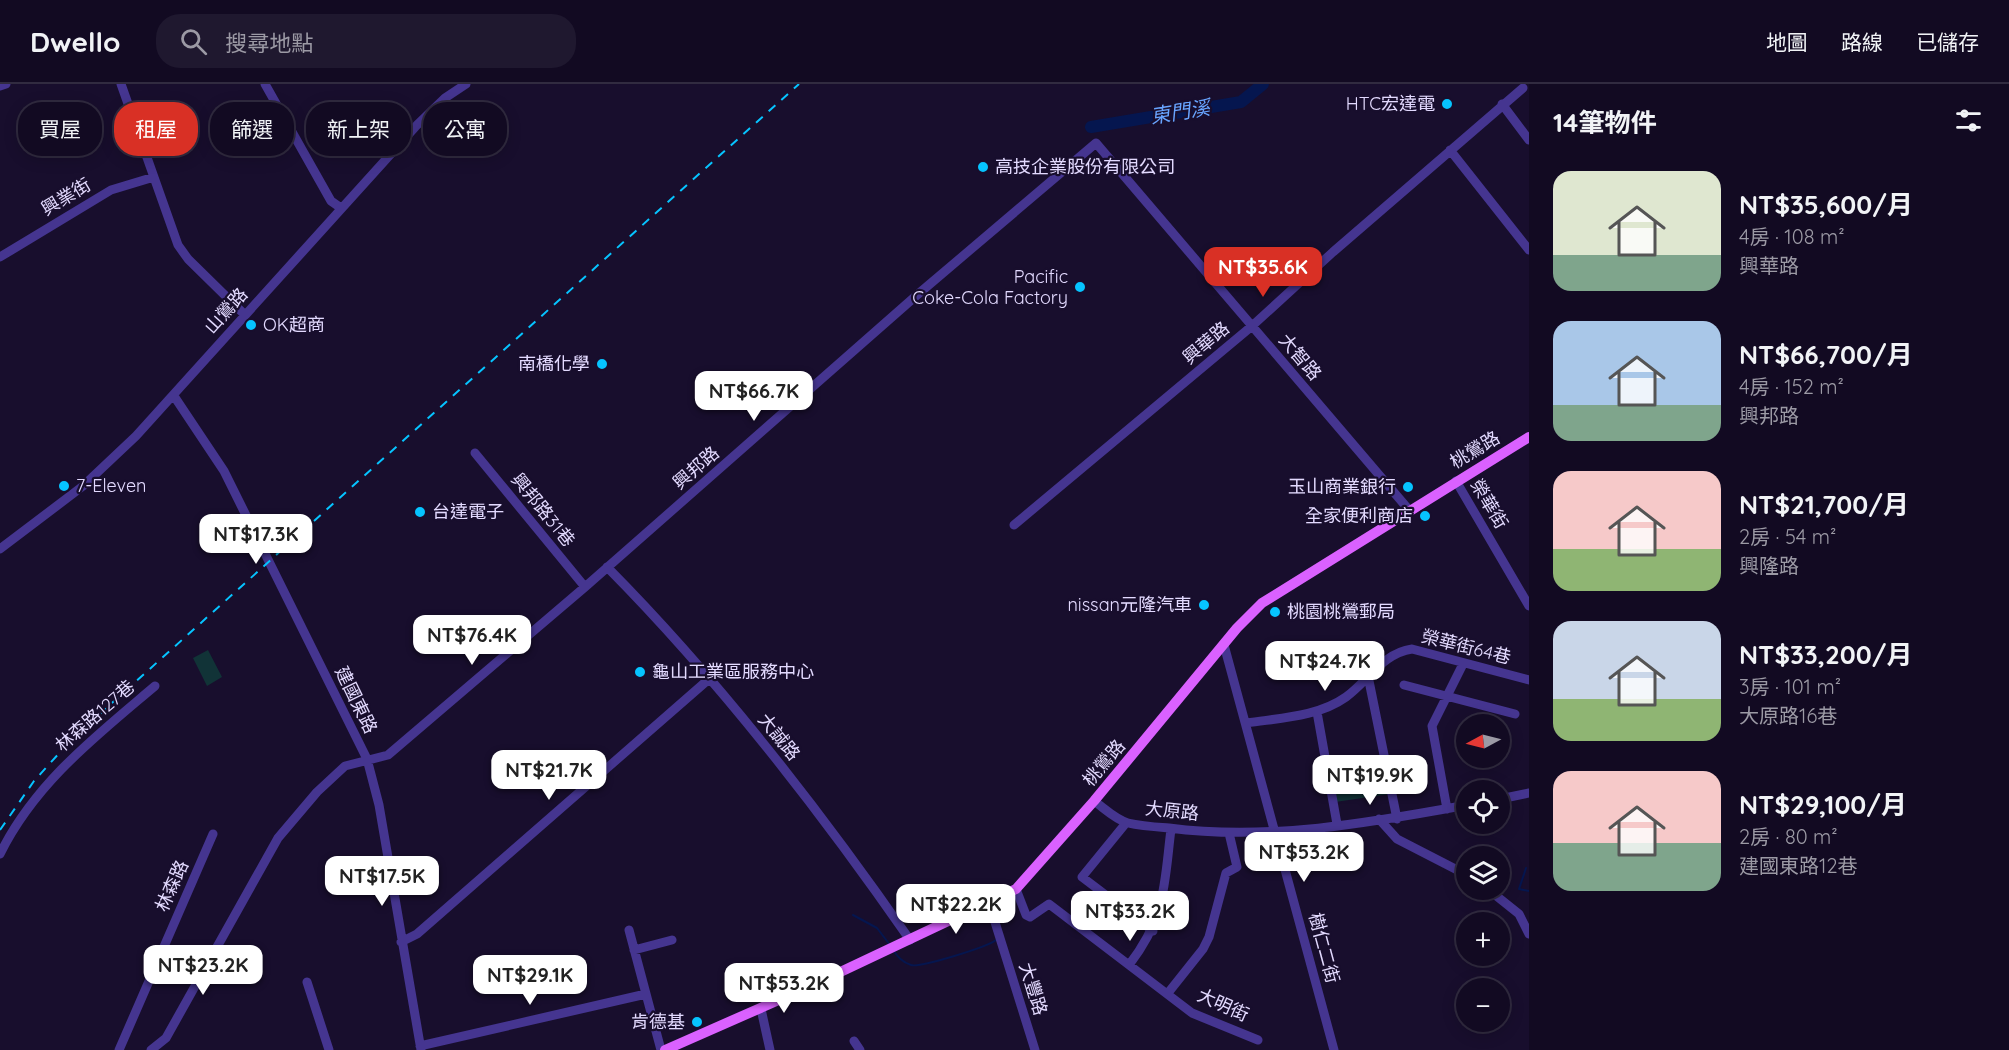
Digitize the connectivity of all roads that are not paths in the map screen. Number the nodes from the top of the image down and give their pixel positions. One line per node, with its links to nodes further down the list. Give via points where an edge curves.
1 (6, 84): 5 (street)
2 (121, 84): 11 (street)
3 (265, 84): 12 (street, via 331,201)
4 (466, 84): 12 (street, 山鶯路, via 424,118)
5 (0, 86)
6 (1523, 88): 7 (street, 興華路)
7 (1502, 104): 8 (street); 10 (street, 興華路)
8 (1529, 140)
9 (1096, 143): 16 (street, 大智路); 24 (street, 興邦路, via 916,295)
10 (1450, 150): 13 (street); 16 (street, 興華路)
11 (154, 177): 14 (street, 興業街, via 111,190); 15 (street, via 178,245)
12 (341, 208): 15 (street, 山鶯路)
13 (1529, 250)
14 (0, 257)
15 (245, 315): 17 (street, 山鶯路)
16 (1252, 326): 21 (street, 大智路); 22 (street, 興華路)
17 (174, 396): 23 (street, 山鶯路, via 82,486); 38 (street, 建國東路, via 224,471)
18 (1529, 437): 20 (main road, 桃鶯路)
19 (475, 453): 25 (street, 興邦路31巷)
20 (1456, 481): 21 (main road, 桃鶯路); 26 (street, 榮華街)
21 (1409, 510): 27 (main road, 桃鶯路, via 1262,603)
22 (1014, 525)
23 (0, 549)
24 (607, 567): 25 (street, 興邦路); 30 (street, 大誠路, via 667,627)
25 (585, 587): 38 (street, 興邦路, via 388,755)
26 (1529, 606)
27 (1224, 645): 37 (street, 樹仁二街); 41 (main road, 桃鶯路)
28 (1463, 664): 29 (street, 榮華街64巷, via 1412,649 1398,651); 31 (street, 榮華街64巷); 34 (street)
29 (1368, 676): 35 (street, 榮華街64巷, via 1345,698); 45 (street)
30 (709, 679): 61 (street, 大誠路, via 852,856); 62 (street, via 417,934)
31 (1529, 680)
32 (1404, 685): 34 (street)
33 (155, 686): 52 (street, 林森路127巷, via 39,791)
34 (1447, 694): 36 (street); 43 (street, via 1432,726)
35 (1317, 712): 37 (street, 榮華街64巷); 47 (street)
36 (1515, 714)
37 (1247, 723): 50 (street, 樹仁二街)
38 (367, 759): 62 (street, 建國東路, via 379,805); 73 (street, 興邦路, via 345,766 316,792 278,838 166,1038)
39 (1529, 794): 40 (street)
40 (1510, 797)
41 (1094, 801): 46 (street, 大原路); 54 (main road, 桃鶯路)
42 (1456, 807): 43 (street, 大原路)
43 (1447, 809): 45 (street, 大原路)
44 (1379, 819): 45 (street, 大原路); 47 (street, 大原路); 53 (street, via 1397,839)
45 (1397, 819)
46 (1126, 823): 48 (street, 大原路); 58 (street, via 1082,877)
47 (1337, 824): 50 (street, 大原路)
48 (1171, 829): 49 (street, 大原路); 58 (street, via 1161,907)
49 (1229, 833): 50 (street, 大原路); 66 (street, via 1237,867 1226,873 1203,949)
50 (1277, 833): 79 (street, 樹仁二街)
51 (213, 834): 72 (street, 林森路)
52 (0, 854)
53 (1456, 869)
54 (1016, 889): 56 (main road, 桃鶯路); 64 (street, 大明街, via 1026,915 1030,917 1049,904)
55 (1502, 900): 59 (street, via 1519,914)
56 (989, 903): 61 (main road, 桃鶯路); 78 (street, 大豐路)
57 (629, 930): 63 (street)
58 (1153, 931): 64 (street)
59 (1529, 934)
60 (672, 940): 63 (street)
61 (910, 940): 68 (main road, 桃鶯路)
62 (401, 942): 71 (street, 建國東路)
63 (634, 950): 67 (street)
64 (1129, 965): 66 (street, 大明街)
65 (307, 982): 74 (street)
66 (1168, 993): 69 (street, 大明街, via 1192,1013)
67 (646, 994): 71 (street); 75 (street)
68 (761, 1008): 75 (main road, 桃鶯路); 76 (street)
69 (1258, 1040)
70 (854, 1041): 77 (street)
71 (421, 1048)
72 (118, 1050)
73 (151, 1050)
74 (329, 1050)
75 (663, 1050)
76 (771, 1050)
77 (860, 1050)
78 (1035, 1050)
79 (1334, 1050)

